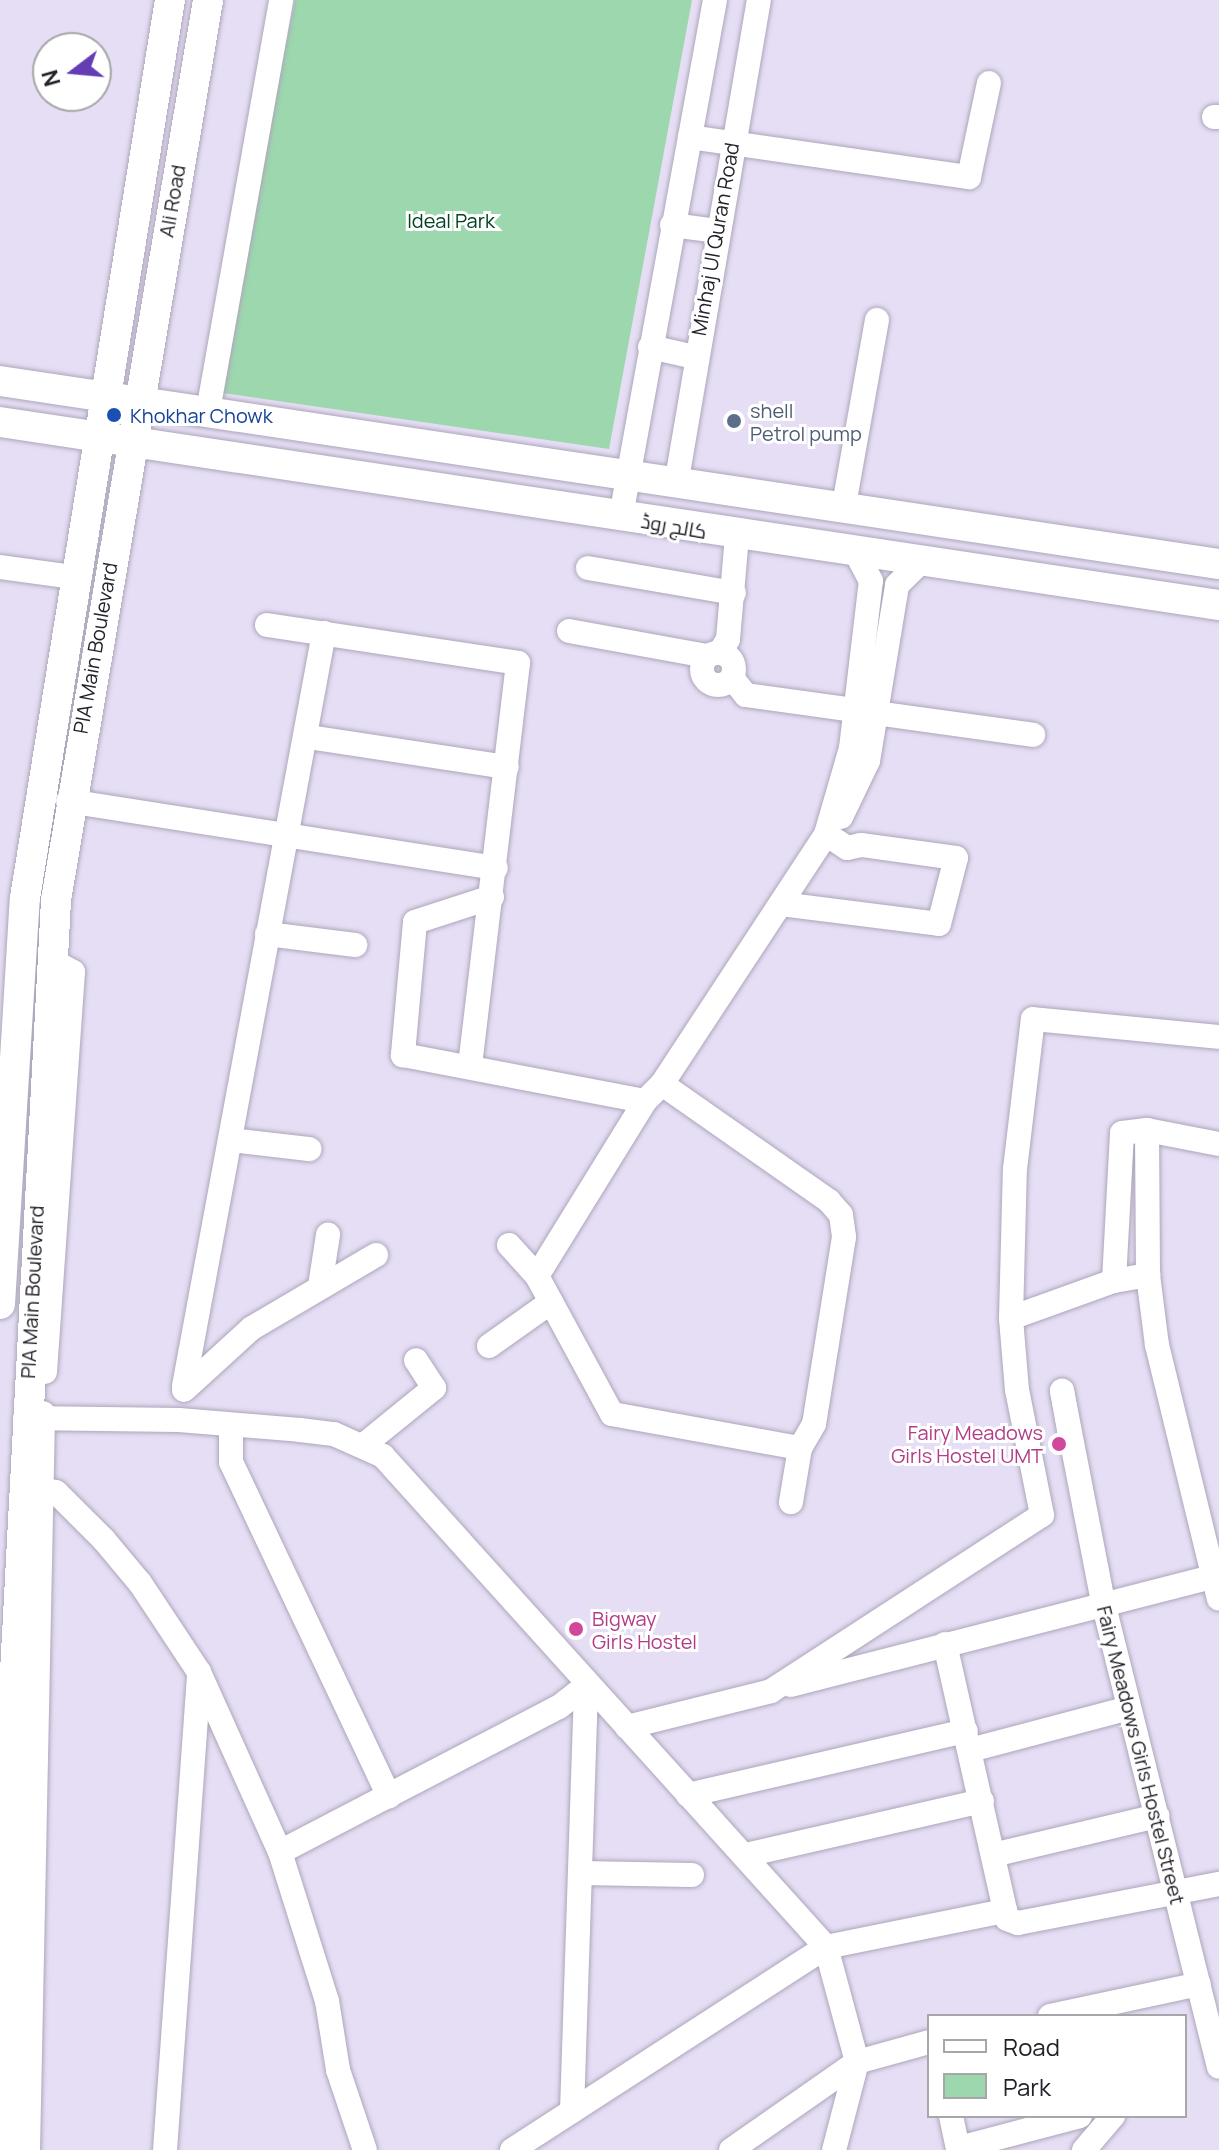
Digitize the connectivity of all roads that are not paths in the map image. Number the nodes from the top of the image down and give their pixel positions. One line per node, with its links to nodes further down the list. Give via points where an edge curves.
1 (170, 0): 6 (main road, Ali Road)
2 (208, 0): 7 (main road, Ali Road)
3 (281, 0): 18 (street)
4 (715, 0): 9 (street)
5 (759, 0): 10 (street, Minhaj Ul Quran Road)
6 (160, 59): 7 (main road); 17 (main road, Ali Road)
7 (196, 65): 17 (main road, Ali Road)
8 (989, 83): 10 (street, via 969,177)
9 (690, 137): 10 (street); 11 (street)
10 (731, 143): 12 (street, Minhaj Ul Quran Road)
11 (672, 225): 12 (street); 14 (street)
12 (717, 231): 15 (street, Minhaj Ul Quran Road)
13 (877, 320): 24 (street)
14 (650, 347): 15 (street); 22 (street)
15 (695, 357): 23 (street, Minhaj Ul Quran Road)
16 (0, 381): 17 (main road)
17 (122, 399): 18 (main road); 20 (main road, PIA Main Boulevard); 21 (main road, PIA Main Boulevard)
18 (208, 411): 22 (main road)
19 (0, 422): 20 (main road)
20 (101, 436): 21 (main road, کالج روڈ); 32 (main road, PIA Main Boulevard)
21 (130, 441): 25 (main road, کالج روڈ); 43 (main road, PIA Main Boulevard)
22 (627, 472): 23 (main road); 25 (street)
23 (677, 479): 24 (main road)
24 (844, 505): 29 (main road)
25 (621, 516): 26 (main road, کالج روڈ)
26 (737, 536): 27 (main road, کالج روڈ); 33 (street)
27 (856, 553): 28 (main road, کالج روڈ); 39 (street, via 871,581)
28 (922, 561): 34 (main road, کالج روڈ); 39 (street, via 897,585)
29 (1219, 564)
30 (0, 567): 32 (street)
31 (588, 568): 33 (street)
32 (73, 577): 48 (main road, PIA Main Boulevard)
33 (734, 593): 38 (street, via 728,639)
34 (1219, 605)
35 (267, 625): 37 (street)
36 (569, 631): 38 (street)
37 (324, 633): 41 (street); 42 (street, via 518,663)
38 (713, 654): 39 (street, via 730,657 732,678 746,695)
39 (866, 714): 40 (street); 44 (street)
40 (1033, 735)
41 (308, 737): 42 (street); 45 (street)
42 (507, 767): 46 (street)
43 (68, 801): 45 (street); 49 (main road, PIA Main Boulevard)
44 (827, 832): 50 (street); 50 (street, via 847,848 861,845 956,858 939,924)
45 (286, 837): 46 (street); 51 (street)
46 (496, 868): 47 (street)
47 (492, 897): 57 (street); 57 (street, via 415,922 403,1055)
48 (13, 899): 49 (main road); 52 (main road, PIA Main Boulevard)
49 (56, 900): 54 (main road, PIA Main Boulevard)
50 (781, 904): 58 (street)
51 (267, 934): 53 (street); 60 (street)
52 (11, 935): 54 (main road); 55 (main road, PIA Main Boulevard)
53 (355, 945)
54 (52, 948): 76 (main road, PIA Main Boulevard)
55 (7, 1034): 71 (main road, PIA Main Boulevard)
56 (1219, 1037): 72 (street, via 1033,1019 1015,1169)
57 (470, 1064): 58 (street, via 482,1072)
58 (654, 1092): 67 (street); 81 (street, via 829,1201 841,1215 844,1237 814,1424)
59 (1147, 1130): 61 (street); 66 (street); 68 (street, via 1126,1129 1119,1138)
60 (231, 1140): 62 (street); 75 (street)
61 (1219, 1144)
62 (309, 1149)
63 (328, 1235): 69 (street)
64 (509, 1245): 67 (street)
65 (376, 1255): 69 (street)
66 (1148, 1275): 68 (street); 84 (street, via 1157,1345)
67 (537, 1276): 70 (street)
68 (1114, 1281): 72 (street)
69 (320, 1286): 75 (street, via 252,1328)
70 (551, 1302): 73 (street); 81 (street, via 612,1414)
71 (0, 1304)
72 (1011, 1318): 89 (street, via 1017,1390 1042,1515)
73 (489, 1346)
74 (416, 1360): 80 (street, via 434,1388)
75 (184, 1386): 77 (street)
76 (33, 1418): 77 (street); 82 (main road, PIA Main Boulevard)
77 (179, 1420): 78 (street)
78 (231, 1426): 80 (street, via 334,1434); 94 (street, via 231,1462)
79 (1071, 1442): 85 (street, Fairy Meadows Girls Hostel Street)
80 (365, 1444): 88 (street, via 403,1474)
81 (800, 1448): 83 (street)
82 (32, 1487): 87 (street, via 56,1492 131,1572); 116 (main road, PIA Main Boulevard, via 13,1710); 117 (street)
83 (791, 1502)
84 (1217, 1584): 85 (street)
85 (1103, 1602): 86 (street); 90 (street, Fairy Meadows Girls Hostel Street)
86 (945, 1644): 89 (street); 92 (street)
87 (199, 1672): 97 (street); 118 (street)
88 (586, 1686): 91 (street); 94 (street, via 559,1707); 100 (street)
89 (771, 1691): 91 (street)
90 (1129, 1708): 92 (street); 96 (street, Fairy Meadows Girls Hostel Street)
91 (627, 1727): 93 (street)
92 (968, 1740): 93 (street); 95 (street)
93 (688, 1795): 98 (street)
94 (389, 1797): 97 (street)
95 (982, 1801): 98 (street); 99 (street)
96 (1157, 1816): 99 (street); 103 (street, Fairy Meadows Girls Hostel Street)
97 (280, 1852): 119 (street, via 327,2001 338,2070)
98 (746, 1855): 105 (street)
99 (993, 1855): 104 (street)
100 (580, 1873): 101 (street); 111 (street)
101 (692, 1875)
102 (1219, 1884): 103 (street)
103 (1176, 1893): 104 (street, via 1018,1923 1007,1919); 106 (street, Fairy Meadows Girls Hostel Street)
104 (1005, 1911): 105 (street)
105 (826, 1947): 109 (street); 111 (street)
106 (1199, 1984): 107 (street); 110 (street, Fairy Meadows Girls Hostel Street)
107 (1059, 2014)
108 (927, 2043): 109 (street)
109 (857, 2062): 121 (street); 122 (street)
110 (1219, 2067)
111 (572, 2111): 120 (street)
112 (951, 2118): 115 (street)
113 (1073, 2118): 115 (street)
114 (1111, 2118): 123 (street)
115 (959, 2149)
116 (7, 2150)
117 (28, 2150)
118 (165, 2150)
119 (365, 2150)
120 (512, 2150)
121 (731, 2150)
122 (834, 2150)
123 (1084, 2150)

